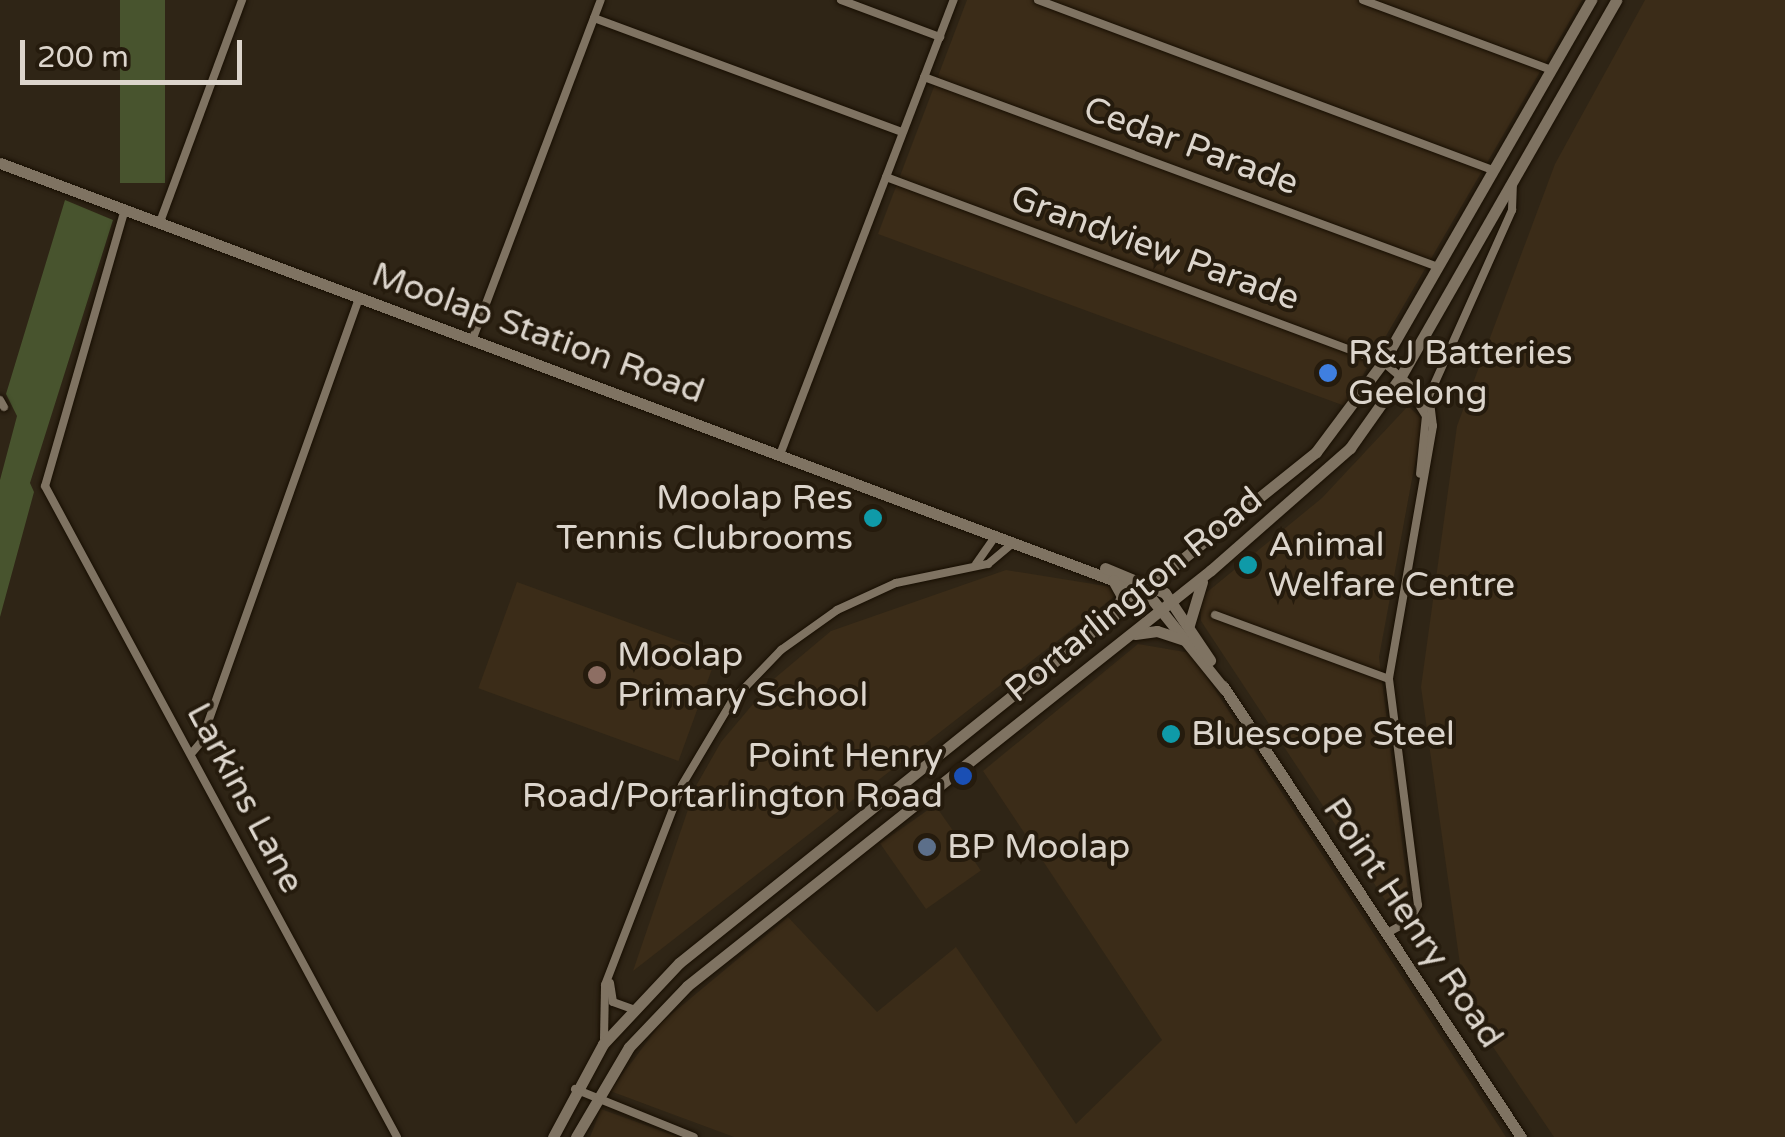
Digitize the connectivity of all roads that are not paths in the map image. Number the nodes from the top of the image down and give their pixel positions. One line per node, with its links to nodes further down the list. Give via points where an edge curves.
1 (242, 0): 19 (street)
2 (841, 0): 10 (street)
3 (954, 0): 10 (street)
4 (1038, 0): 15 (street)
5 (1363, 0): 11 (street)
6 (1591, 0): 11 (main road, Portarlington Road)
7 (1616, 0): 17 (main road, Portarlington Road)
8 (597, 1): 9 (street)
9 (594, 18): 13 (street); 22 (street)
10 (940, 36): 12 (street)
11 (1551, 70): 15 (main road, Portarlington Road)
12 (924, 76): 13 (street); 20 (street, Cedar Parade)
13 (903, 132): 16 (street)
14 (0, 163): 18 (main road, Moolap Station Road)
15 (1494, 170): 20 (main road, Portarlington Road)
16 (886, 177): 23 (street, Grandview Parade); 26 (street)
17 (1514, 180): 24 (main road, Portarlington Road); 25 (street, via 1512,210)
18 (125, 209): 19 (main road, Moolap Station Road); 40 (street, Larkins Lane, via 45,486)
19 (160, 222): 21 (main road, Moolap Station Road)
20 (1438, 268): 23 (main road, Portarlington Road)
21 (360, 296): 22 (main road, Moolap Station Road); 40 (street, via 201,742)
22 (473, 338): 26 (main road, Moolap Station Road)
23 (1383, 362): 24 (street, Grandview Parade); 33 (main road, Portarlington Road, via 1316,452)
24 (1401, 376): 25 (street, Grandview Parade); 31 (main road, Portarlington Road, via 1350,448 1313,486)
25 (1426, 404): 39 (street)
26 (781, 452): 27 (main road, Moolap Station Road)
27 (997, 532): 28 (main road, Moolap Station Road); 30 (street, via 986,556)
28 (1016, 539): 29 (main road, Moolap Station Road); 30 (street, via 993,562)
29 (1058, 555): 32 (main road, Moolap Station Road); 33 (main road, Moolap Station Road)
30 (972, 566): 42 (street, via 896,583 837,610 747,683 708,734 682,785)
31 (1210, 570): 34 (main road, Portarlington Road); 38 (main road, via 1194,594)
32 (1112, 578): 33 (main road, Moolap Station Road); 36 (main road, via 1122,596)
33 (1151, 589): 34 (main road, Point Henry Road); 36 (main road, Portarlington Road)
34 (1167, 605): 37 (main road, Portarlington Road); 38 (main road, Point Henry Road)
35 (1216, 615): 39 (street)
36 (1112, 620): 43 (main road, Portarlington Road, via 679,963)
37 (1128, 636): 38 (main road, via 1157,630); 46 (main road, Portarlington Road, via 686,986 629,1047)
38 (1189, 636): 41 (main road, Point Henry Road)
39 (1389, 679): 41 (street, via 1418,896 1409,921)
40 (191, 754): 47 (street, Larkins Lane)
41 (1386, 934): 51 (main road, Point Henry Road)
42 (613, 969): 43 (street, via 610,997); 44 (street, via 602,995)
43 (632, 1008): 44 (main road, Portarlington Road)
44 (603, 1044): 45 (main road, Portarlington Road)
45 (575, 1089): 46 (street); 48 (main road, Portarlington Road)
46 (595, 1099): 49 (main road, Portarlington Road); 50 (street)
47 (397, 1137)
48 (553, 1137)
49 (576, 1137)
50 (694, 1137)
51 (1521, 1137)

